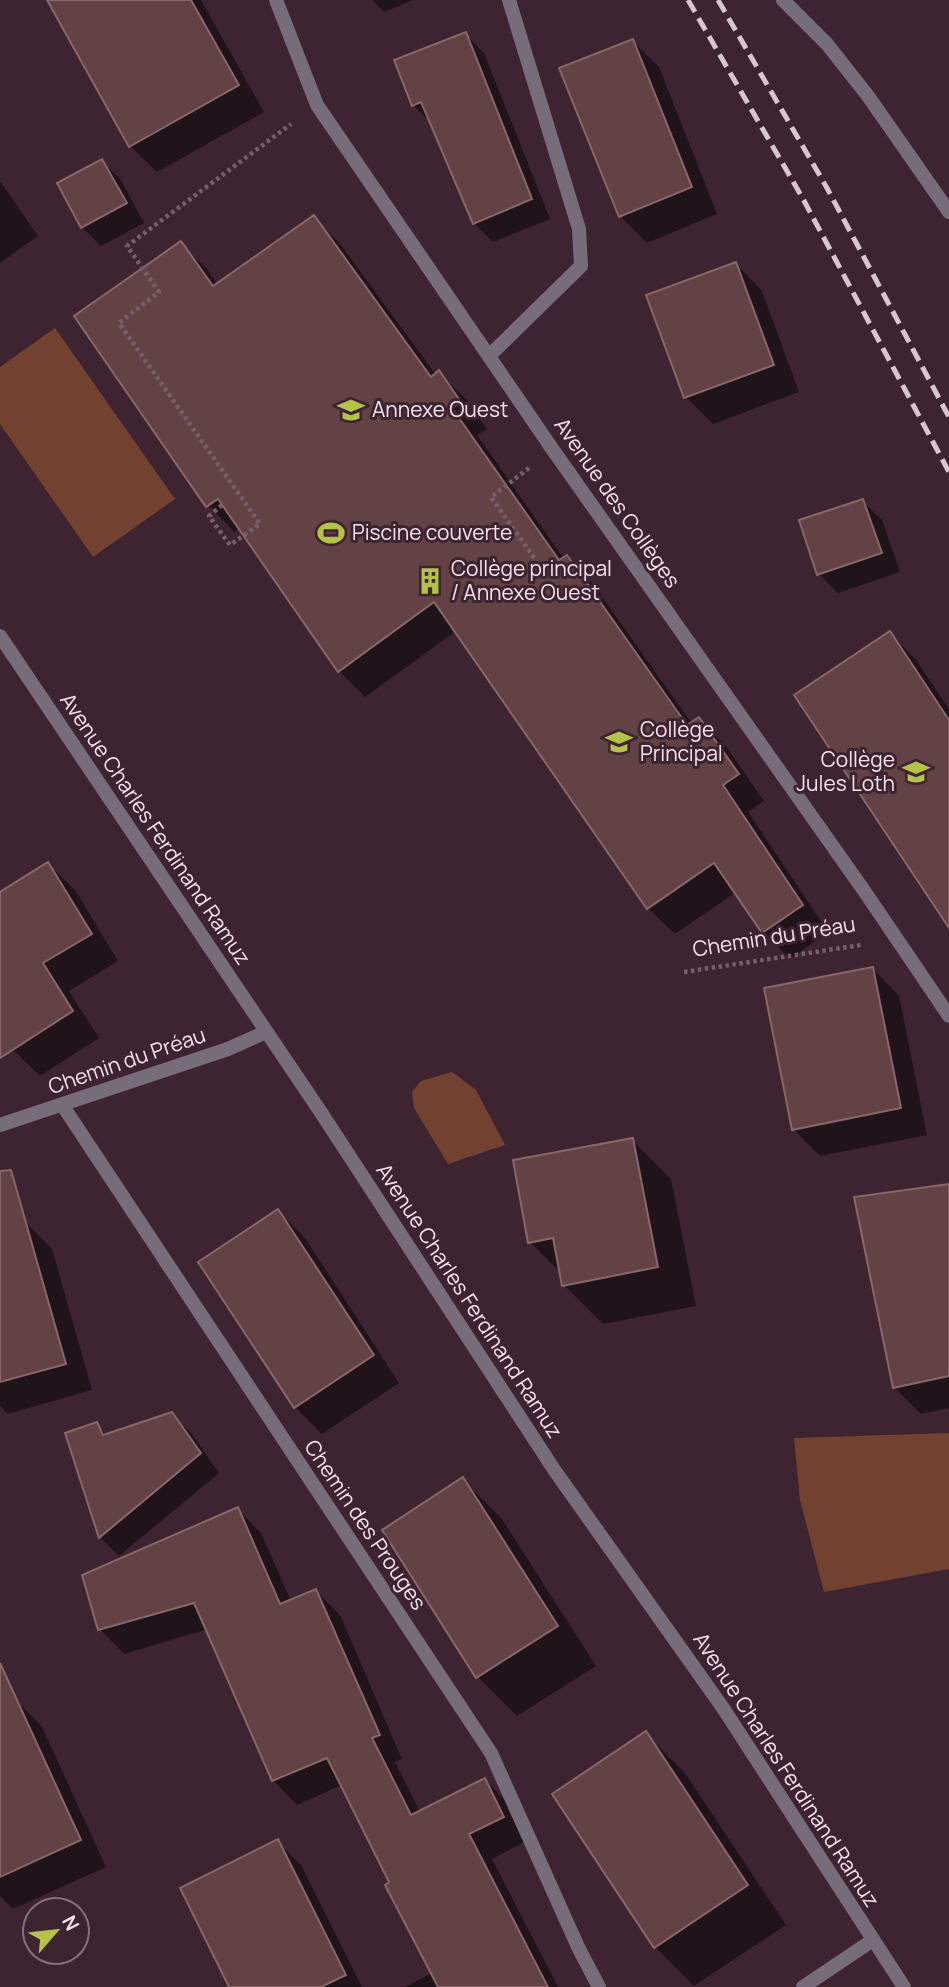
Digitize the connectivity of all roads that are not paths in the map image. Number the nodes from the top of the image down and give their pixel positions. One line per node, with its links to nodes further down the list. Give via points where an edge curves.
1 (276, 0): 5 (street, Avenue des Collèges, via 317,105)
2 (509, 0): 5 (street, via 579,229 581,266)
3 (783, 0): 4 (street, via 827,44 868,96)
4 (949, 212)
5 (489, 356): 7 (street, Avenue des Collèges)
6 (0, 636): 8 (street, Avenue Charles Ferdinand Ramuz)
7 (949, 1016)
8 (266, 1032): 9 (street, Chemin du Préau); 11 (street, Avenue Charles Ferdinand Ramuz, via 555,1471 723,1708)
9 (62, 1106): 10 (street, Chemin du Préau); 12 (street, Chemin des Prouges, via 491,1753)
10 (0, 1125)
11 (873, 1940): 13 (street); 14 (street, Avenue Charles Ferdinand Ramuz)
12 (599, 1987)
13 (803, 1987)
14 (904, 1987)

